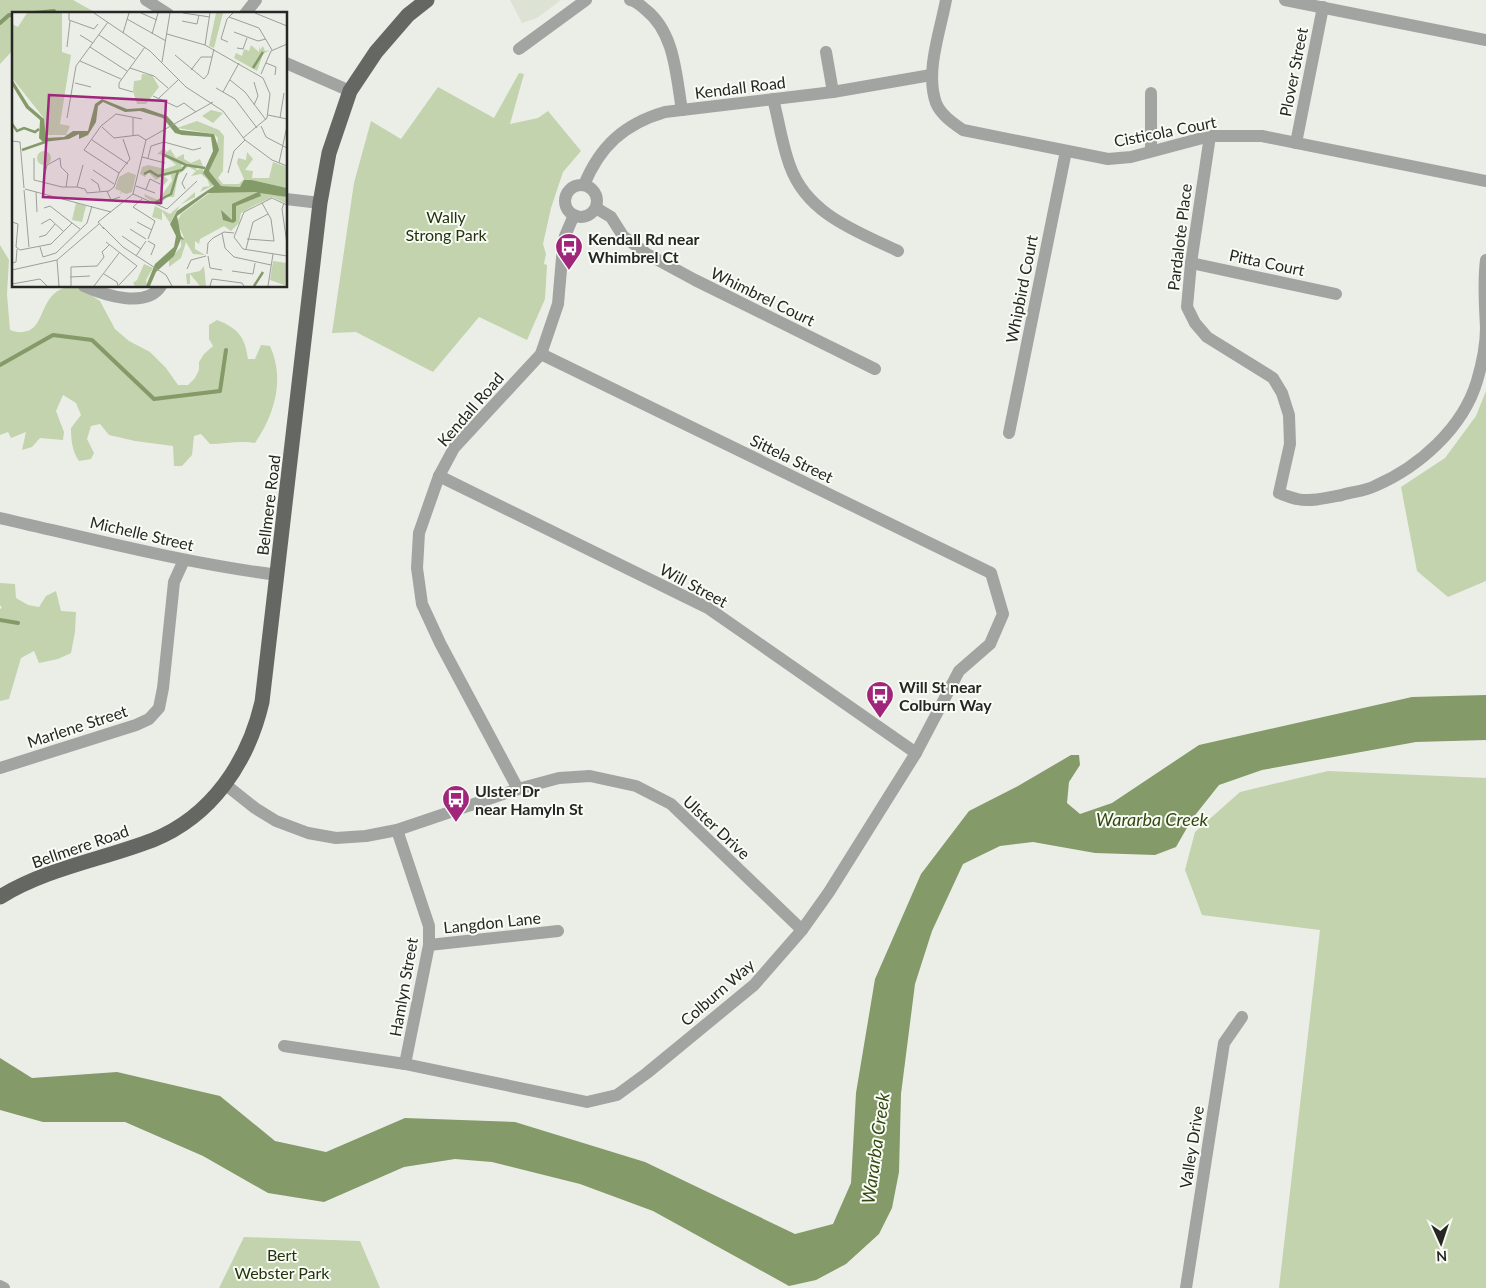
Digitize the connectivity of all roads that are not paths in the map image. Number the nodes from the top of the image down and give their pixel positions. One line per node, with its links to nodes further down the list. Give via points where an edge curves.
1 (146, 0): 9 (street)
2 (256, 0): 10 (street)
3 (427, 0): 16 (main road, Bellmere Road, via 376,52)
4 (586, 0): 12 (street)
5 (630, 0): 20 (street, via 656,18 671,47)
6 (946, 0): 15 (street, Cisticola Court)
7 (1285, 0): 8 (street)
8 (1323, 7): 11 (street); 22 (street, Plover Street)
9 (165, 12)
10 (246, 12)
11 (1486, 40)
12 (519, 50)
13 (826, 52): 17 (street)
14 (288, 64): 16 (street)
15 (931, 75): 17 (street, Kendall Road); 24 (street, Cisticola Court, via 937,104 948,120 963,130)
16 (350, 91): 28 (main road, Bellmere Road, via 329,153)
17 (833, 92): 19 (street, Kendall Road)
18 (1151, 93): 23 (street)
19 (773, 99): 20 (street, Kendall Road); 31 (street, via 790,167 807,196 833,219)
20 (682, 110): 26 (street, Kendall Road, via 648,118 622,132 599,156)
21 (1210, 136): 22 (street, Cisticola Court, via 1262,136); 23 (street, Cisticola Court); 33 (street, Pardalote Place)
22 (1296, 143): 25 (street, Cisticola Court)
23 (1151, 151): 24 (street, Cisticola Court, via 1108,159)
24 (1066, 152): 39 (street, Whipbird Court)
25 (1486, 181)
26 (584, 185): 29 (street, via 596,196); 30 (street, via 572,188 566,196 567,209)
27 (288, 199): 28 (street)
28 (320, 203): 43 (main road, Bellmere Road)
29 (596, 208): 30 (street, via 587,216); 38 (street, Whimbrel Court, via 611,217 624,236 647,254)
30 (574, 215): 37 (street, Kendall Road, via 563,246 558,304)
31 (898, 251)
32 (1486, 260): 33 (street, Pardalote Place, via 1483,356 1466,409 1447,433 1400,473 1373,487 1312,500 1278,494 1290,444 1290,415 1282,393 1273,378 1207,337 1195,323 1187,306)
33 (1191, 263): 36 (street, Pitta Court)
34 (89, 288): 35 (street, via 114,297 133,298 146,297)
35 (160, 288)
36 (1336, 294)
37 (541, 354): 40 (street, Kendall Road, via 454,448); 44 (street, Sittela Street, via 992,573)
38 (875, 369)
39 (1009, 433)
40 (439, 476): 45 (street, Will Street, via 708,608); 48 (street, Kendall Road, via 419,533 417,568 422,604)
41 (0, 518): 42 (street, Michelle Street)
42 (184, 560): 43 (street, Michelle Street); 46 (street, Marlene Street, via 174,582 159,708 136,725)
43 (278, 574): 47 (main road, Bellmere Road, via 257,725)
44 (1004, 614): 45 (street, Colburn Way, via 990,644 958,671)
45 (916, 753): 51 (street, Colburn Way, via 830,892)
46 (0, 768)
47 (226, 785): 49 (street, Ulster Drive, via 276,821 308,833 336,838); 50 (main road, Bellmere Road, via 205,806 154,839 41,875)
48 (518, 788): 49 (street, Ulster Drive); 51 (street, Ulster Drive, via 559,778 590,776 636,786 670,804)
49 (397, 830): 53 (street, Hamlyn Street, via 429,926)
50 (0, 897)
51 (802, 930): 56 (street, Colburn Way, via 754,985 617,1096 587,1102)
52 (558, 931): 53 (street, Langdon Lane)
53 (429, 945): 56 (street, Hamlyn Street)
54 (1242, 1017): 59 (street, Valley Drive, via 1224,1043)
55 (284, 1046): 56 (street, Colburn Way)
56 (405, 1064)
57 (0, 1286): 58 (street)
58 (4, 1288)
59 (1186, 1288)

